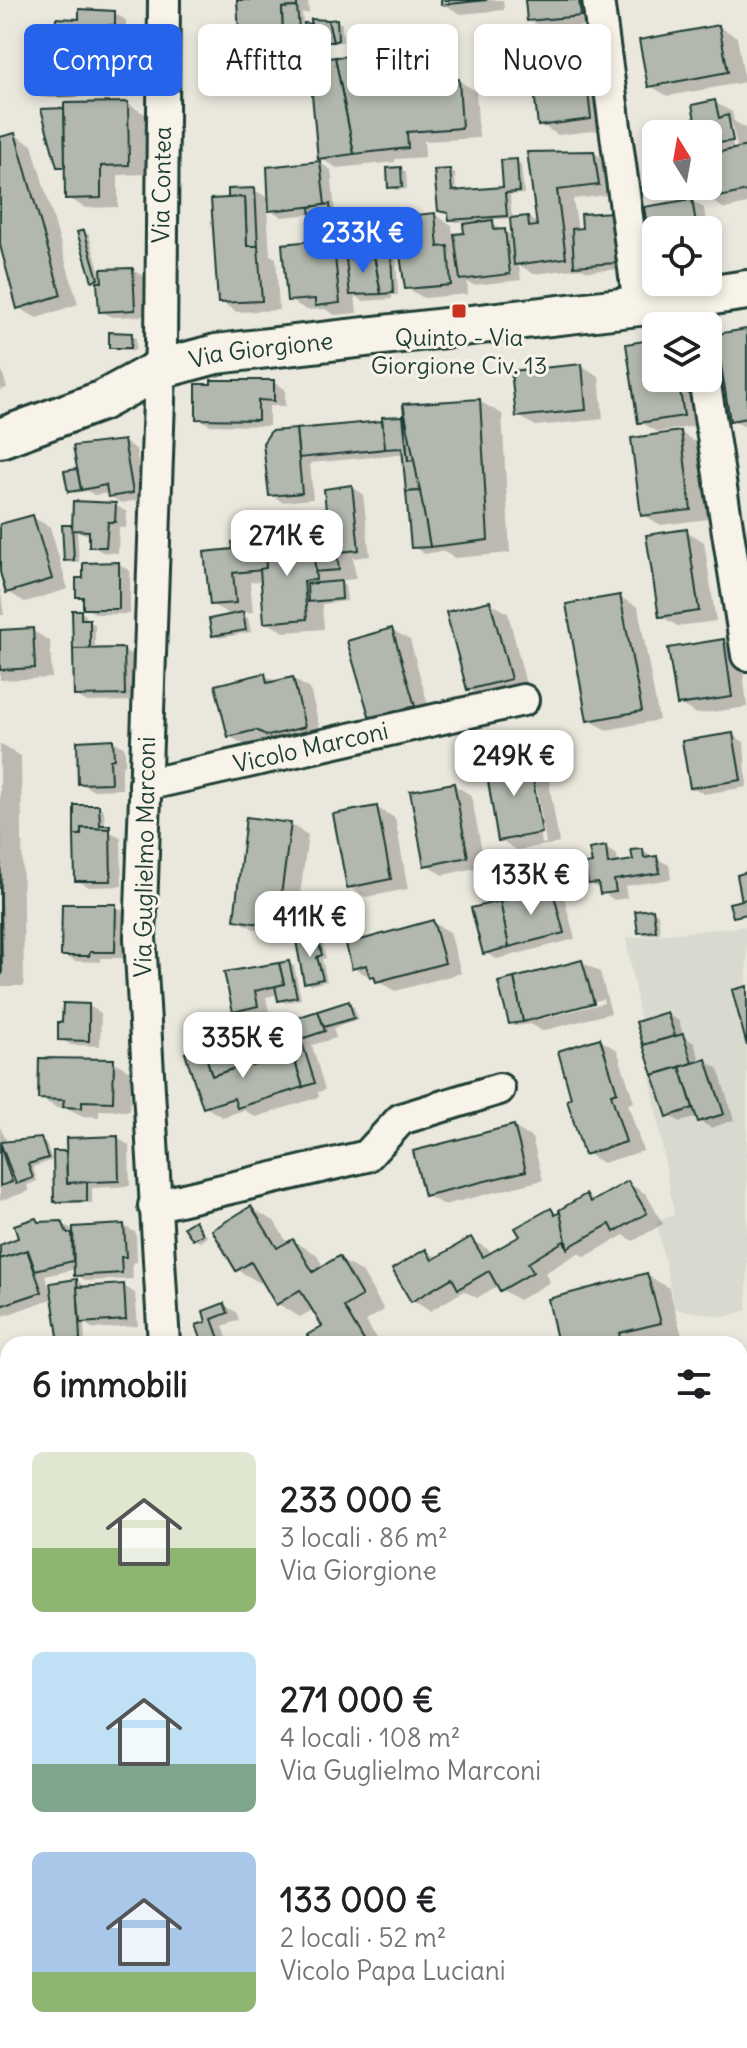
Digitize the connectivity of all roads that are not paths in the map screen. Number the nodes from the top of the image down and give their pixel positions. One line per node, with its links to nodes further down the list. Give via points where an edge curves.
1 (164, 0): 6 (street, Via Contea)
2 (598, 0): 4 (street)
3 (747, 290): 5 (street, Via Giorgione)
4 (639, 306): 5 (street, Via Giorgione); 6 (street, Via Giorgione, via 216,354)
5 (694, 312)
6 (160, 369): 8 (street, Via Giorgione, via 101,401); 11 (street, Via Guglielmo Marconi)
7 (706, 392): 9 (street)
8 (0, 438)
9 (747, 655)
10 (523, 700): 11 (street, Vicolo Marconi)
11 (145, 785): 13 (street, Via Guglielmo Marconi, via 140,938)
12 (499, 1089): 13 (street, via 401,1119 367,1156)
13 (154, 1206): 14 (street, Via Guglielmo Marconi)
14 (163, 1336)

